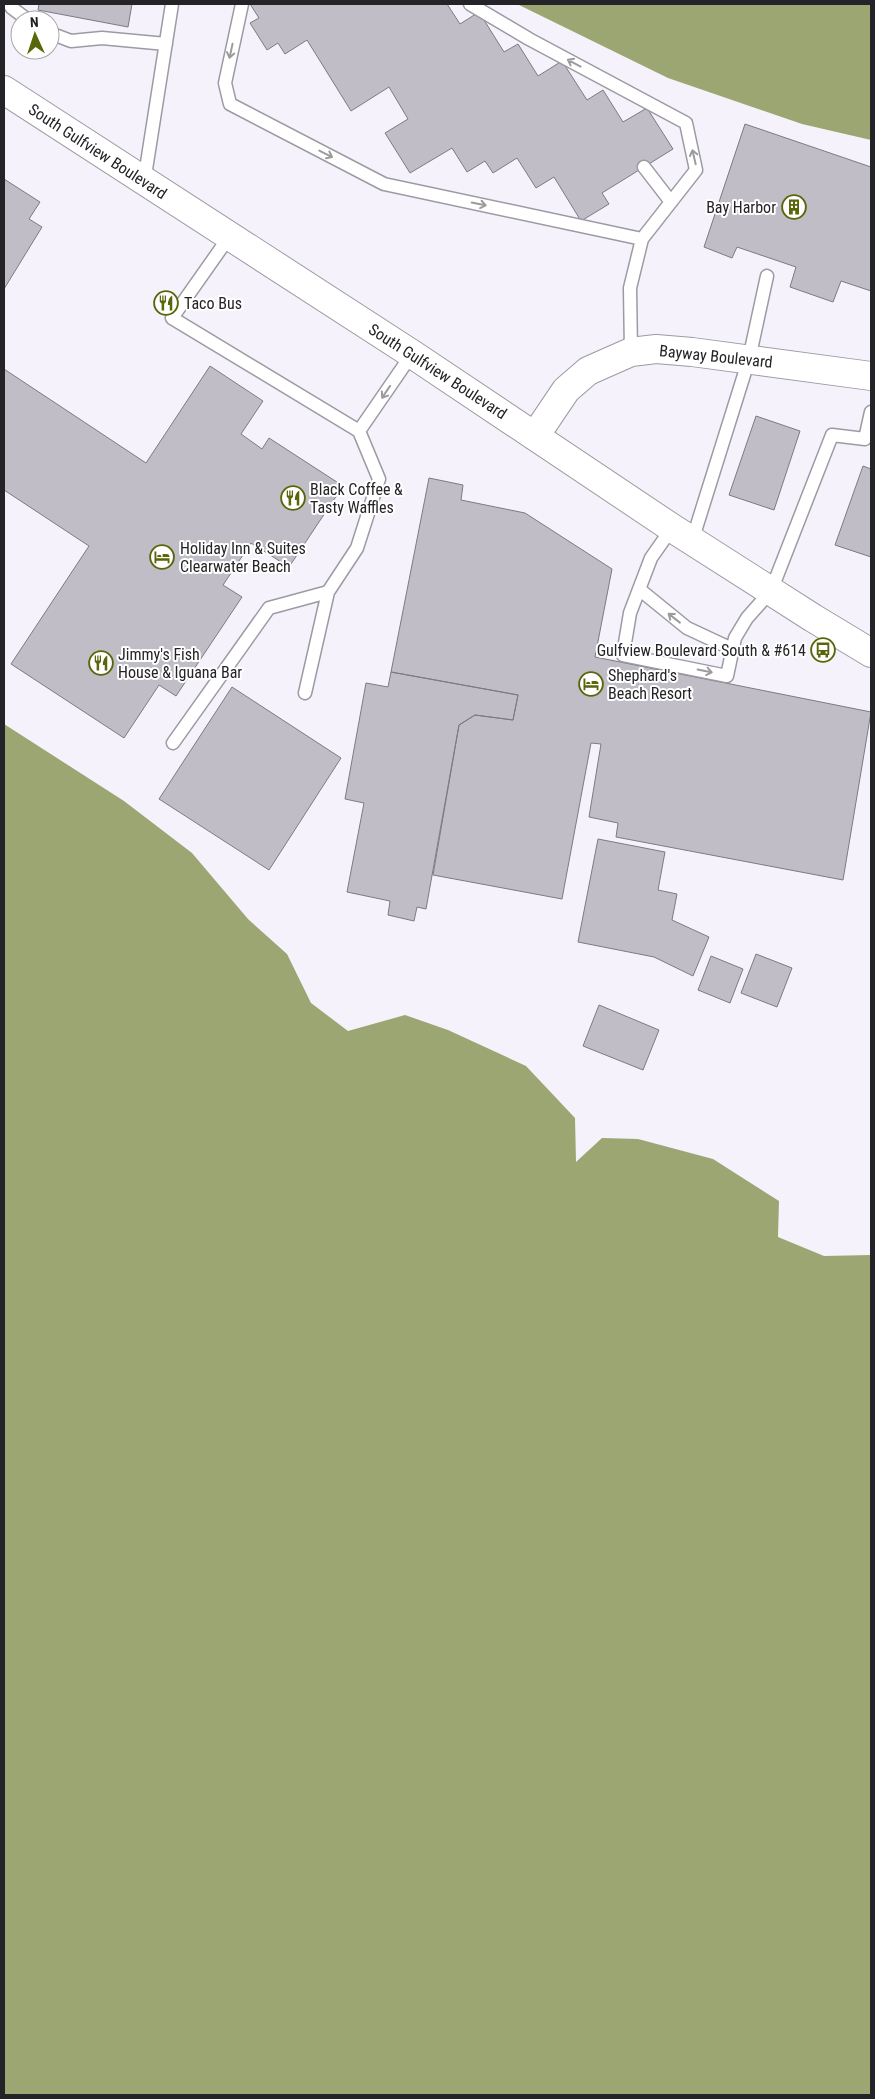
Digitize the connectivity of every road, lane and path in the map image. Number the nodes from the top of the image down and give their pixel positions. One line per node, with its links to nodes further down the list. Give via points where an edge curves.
1 (172, 4): 5 (lane)
2 (242, 4): 11 (lane, one-way to 11, via 225,83 230,104 384,184)
3 (470, 4): 9 (lane, one-way to 3, via 696,170 686,123)
4 (60, 37): 5 (lane, via 71,41 102,38)
5 (166, 44): 8 (lane)
6 (4, 90): 8 (main road, South Gulfview Boulevard)
7 (644, 167): 9 (lane)
8 (144, 182): 10 (main road, South Gulfview Boulevard)
9 (671, 202): 11 (lane)
10 (229, 237): 14 (main road, South Gulfview Boulevard); 18 (lane, via 172,318)
11 (642, 239): 13 (lane, via 630,288)
12 (767, 276): 15 (lane)
13 (631, 352): 15 (main road, Bayway Boulevard, via 665,350); 19 (main road, Bayway Boulevard, via 588,371 566,390)
14 (412, 354): 18 (lane, one-way to 18); 19 (main road, South Gulfview Boulevard)
15 (749, 359): 16 (main road, Bayway Boulevard); 20 (lane)
16 (871, 376)
17 (871, 412): 23 (lane, via 865,439 832,435)
18 (360, 431): 22 (lane, via 379,479 357,548)
19 (536, 436): 20 (main road, South Gulfview Boulevard)
20 (682, 534): 21 (lane, via 651,558); 23 (main road, South Gulfview Boulevard)
21 (639, 589): 24 (lane, one-way to 21, via 687,628); 24 (lane, one-way to 24, via 630,613 623,655 727,676)
22 (328, 592): 26 (lane); 27 (lane, via 269,608)
23 (771, 592): 24 (lane, via 747,618 734,638); 25 (main road, South Gulfview Boulevard)
24 (732, 649)
25 (871, 653)
26 (305, 693)
27 (173, 743)

